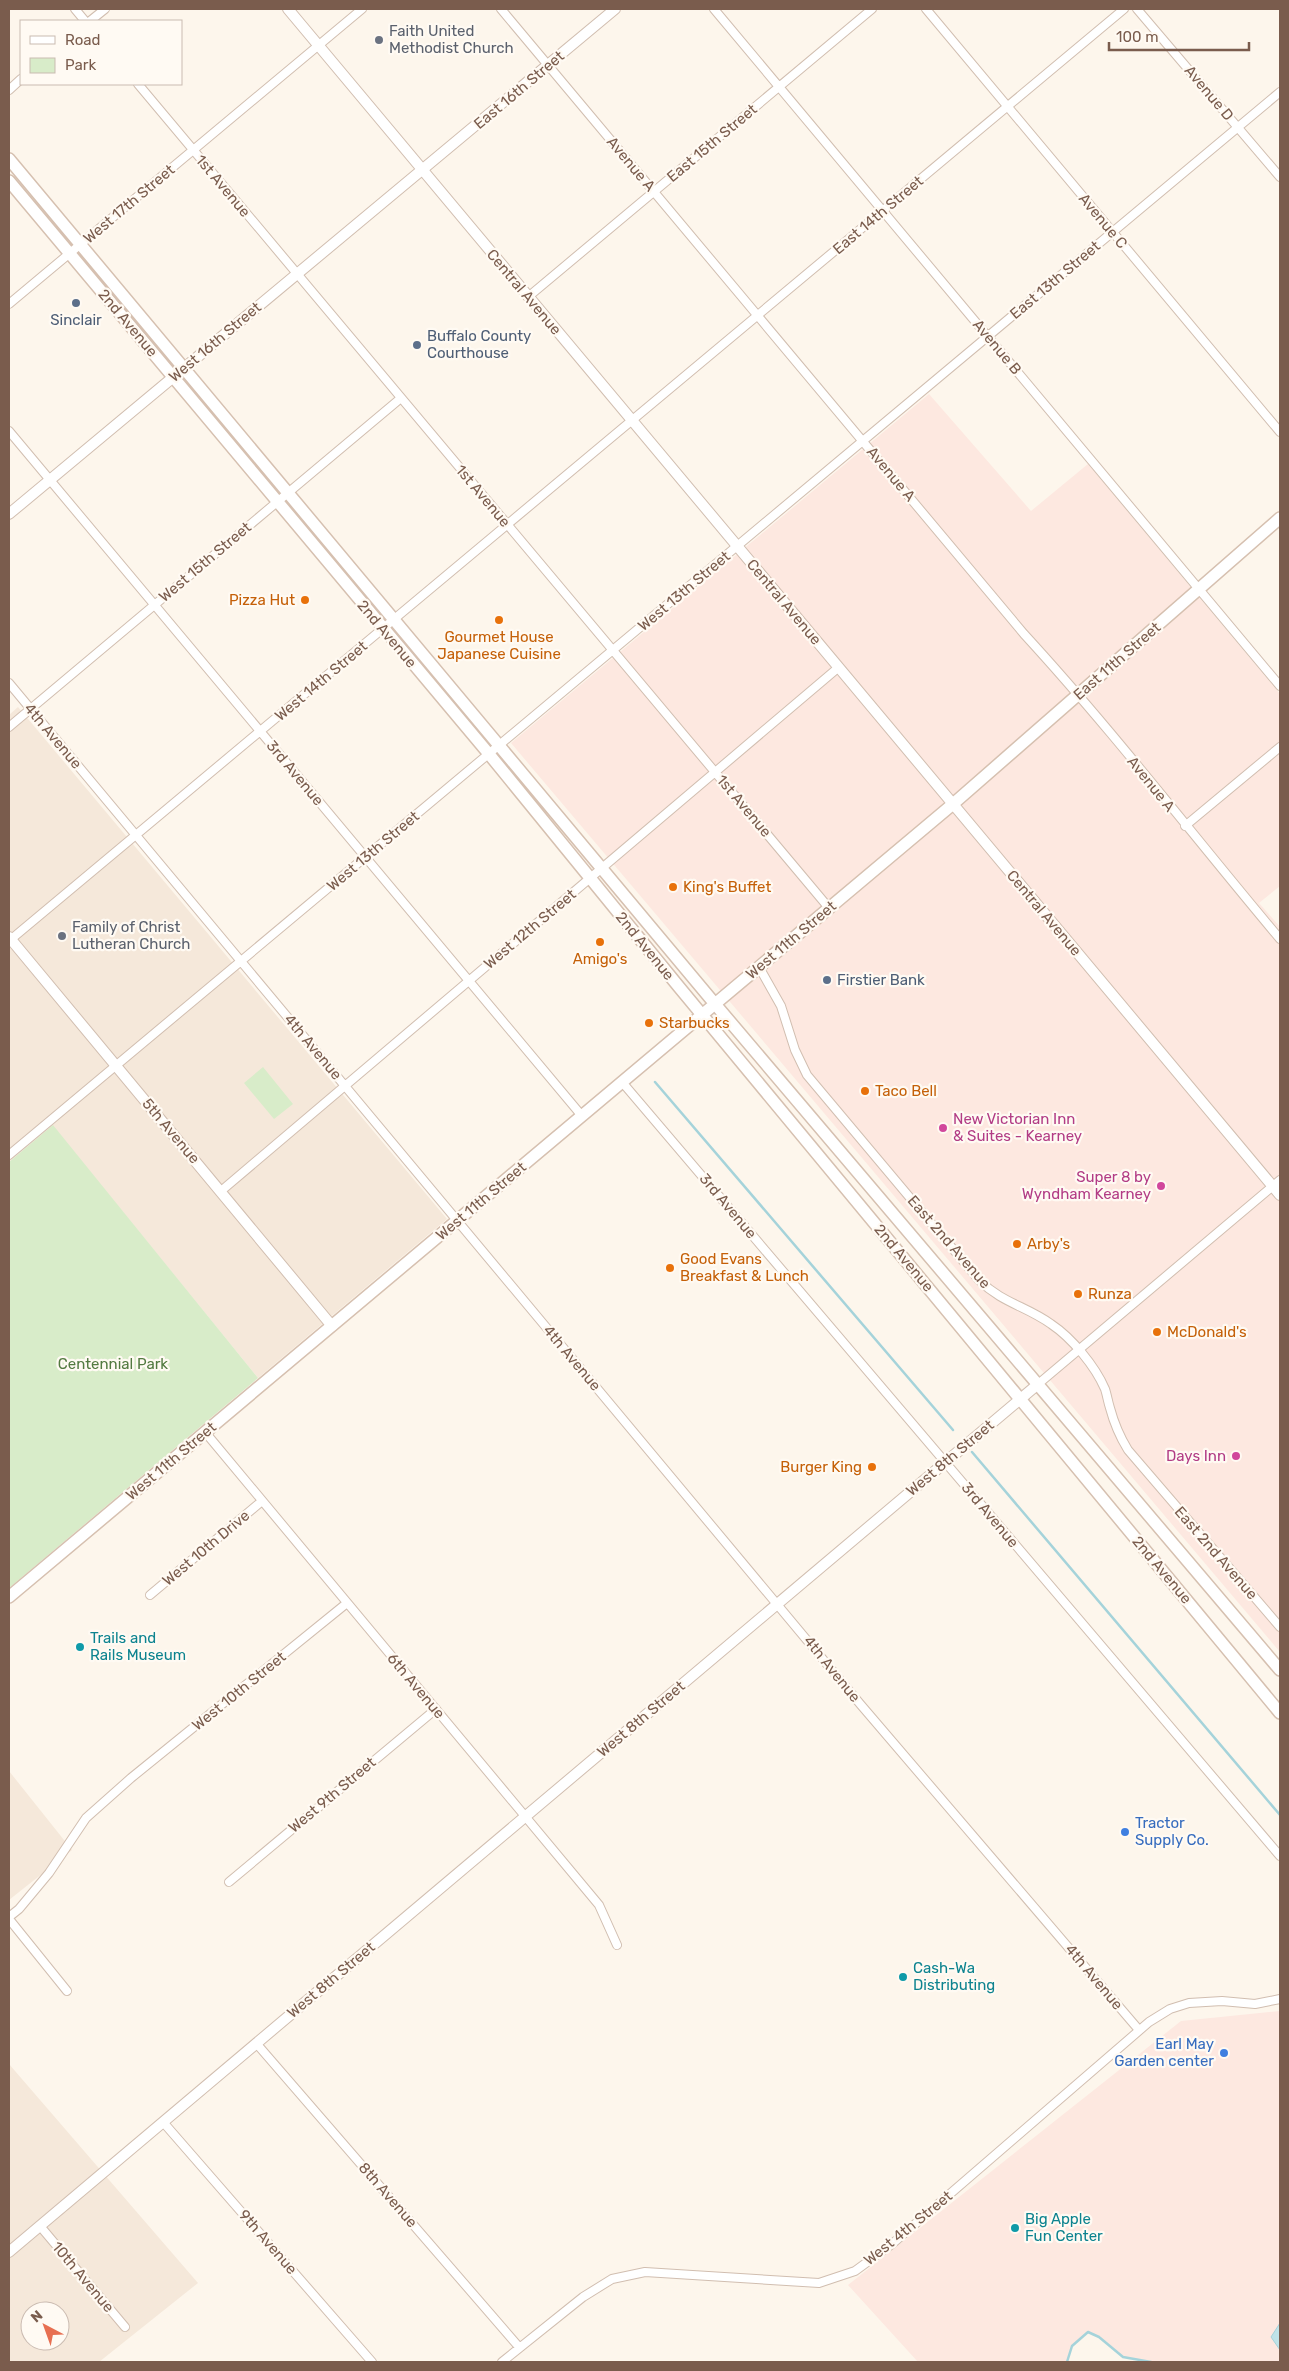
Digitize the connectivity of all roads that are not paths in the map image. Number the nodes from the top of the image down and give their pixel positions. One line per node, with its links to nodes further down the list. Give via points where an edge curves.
1 (75, 9): 12 (street)
2 (105, 9): 13 (street)
3 (288, 9): 14 (street, Central Avenue)
4 (362, 9): 14 (street, West 17th Street)
5 (501, 9): 15 (street, Avenue A)
6 (615, 9): 15 (street, East 16th Street)
7 (714, 9): 18 (street, Avenue B)
8 (872, 9): 18 (street, East 15th Street)
9 (926, 9): 21 (street, Avenue C)
10 (1124, 9): 21 (street, East 14th Street)
11 (1138, 9): 22 (street, Avenue D)
12 (84, 20)
13 (91, 20)
14 (318, 46): 23 (street, West 17th Street); 25 (street, Central Avenue)
15 (548, 65): 25 (street, East 16th Street); 28 (street, Avenue A)
16 (20, 80): 19 (street)
17 (139, 85): 23 (street, 1st Avenue)
18 (779, 87): 28 (street, East 15th Street); 29 (street, Avenue B)
19 (9, 90)
20 (1280, 92): 22 (street, East 13th Street)
21 (1007, 107): 29 (street, East 14th Street); 30 (street, Avenue C)
22 (1238, 127): 26 (street, Avenue D); 30 (street, East 13th Street)
23 (193, 150): 31 (street, West 17th Street); 33 (street, 1st Avenue)
24 (9, 159): 31 (main road, 2nd Avenue)
25 (422, 170): 33 (street, West 16th Street); 34 (street, Central Avenue)
26 (1280, 177)
27 (9, 181): 32 (main road, 2nd Avenue)
28 (654, 192): 34 (street, East 15th Street); 36 (street, Avenue A)
29 (883, 211): 36 (street, East 14th Street); 37 (street, Avenue B)
30 (1112, 232): 37 (street, East 13th Street); 43 (street, Avenue C)
31 (80, 244): 32 (street, West 17th Street); 38 (main road, 2nd Avenue)
32 (69, 254): 35 (street, West 17th Street); 39 (main road, 2nd Avenue)
33 (297, 274): 38 (street, West 16th Street); 40 (street, 1st Avenue)
34 (528, 297): 41 (street, Central Avenue)
35 (9, 304)
36 (758, 316): 41 (street, East 14th Street); 44 (street, Avenue A)
37 (988, 337): 44 (street, East 13th Street); 52 (street, Avenue B)
38 (184, 368): 39 (street, West 16th Street); 46 (main road, 2nd Avenue)
39 (173, 377): 45 (street, West 16th Street); 47 (main road, 2nd Avenue)
40 (401, 398): 46 (street, West 15th Street); 50 (street, 1st Avenue)
41 (633, 421): 50 (street, West 14th Street); 51 (street, Central Avenue)
42 (9, 431): 45 (street, 3rd Avenue)
43 (1280, 432)
44 (863, 442): 51 (street, East 13th Street); 60 (street, Avenue A, via 1024,634)
45 (50, 480): 48 (street, West 16th Street); 53 (street, 3rd Avenue)
46 (288, 493): 47 (street, West 15th Street); 54 (main road, 2nd Avenue)
47 (277, 502): 53 (street, West 15th Street); 55 (main road, 2nd Avenue)
48 (9, 514)
49 (1280, 518): 52 (main road, East 11th Street)
50 (508, 525): 54 (street, West 14th Street); 56 (street, 1st Avenue)
51 (738, 546): 56 (street, West 13th Street); 57 (street, Central Avenue)
52 (1200, 587): 59 (street, Avenue B); 60 (main road, East 11th Street)
53 (154, 605): 61 (street, West 15th Street); 63 (street, 3rd Avenue)
54 (394, 620): 55 (street, West 14th Street); 64 (main road, 2nd Avenue)
55 (383, 629): 63 (street, West 14th Street); 66 (main road, 2nd Avenue)
56 (613, 651): 64 (street, West 13th Street); 67 (street, 1st Avenue)
57 (839, 667): 67 (street, West 12th Street); 68 (street, Central Avenue)
58 (9, 683): 61 (street, 4th Avenue)
59 (1280, 686)
60 (1079, 694): 68 (main road, East 11th Street); 69 (street, Avenue A)
61 (30, 709): 62 (street, West 15th Street); 70 (street, 4th Avenue)
62 (9, 727)
63 (260, 731): 70 (street, West 14th Street); 71 (street, 3rd Avenue)
64 (499, 746): 66 (street, West 13th Street); 72 (main road, 2nd Avenue)
65 (1280, 747): 69 (street)
66 (489, 754): 71 (street, West 13th Street); 73 (main road, 2nd Avenue)
67 (715, 772): 72 (street, West 12th Street); 74 (street, 1st Avenue)
68 (953, 804): 74 (main road, West 11th Street); 87 (street, Central Avenue)
69 (1185, 826): 76 (street, Avenue A)
70 (136, 835): 75 (street, West 14th Street); 77 (street, 4th Avenue)
71 (366, 857): 77 (street, West 13th Street); 79 (street, 3rd Avenue)
72 (601, 869): 73 (street, West 12th Street); 80 (main road, 2nd Avenue)
73 (589, 879): 79 (street, West 12th Street); 81 (main road, 2nd Avenue)
74 (829, 908): 78 (main road, West 11th Street)
75 (9, 939): 82 (street, 5th Avenue)
76 (1280, 940)
77 (241, 961): 82 (street, West 13th Street); 84 (street, 4th Avenue)
78 (759, 967): 80 (main road, West 11th Street); 92 (street, East 2nd Avenue, via 782,1006 795,1050 813,1082 990,1292 1052,1324)
79 (469, 981): 84 (street, West 12th Street); 85 (street, 3rd Avenue)
80 (715, 1004): 81 (main road, West 11th Street); 93 (main road, 2nd Avenue)
81 (702, 1015): 83 (main road, West 11th Street); 94 (main road, 2nd Avenue)
82 (116, 1066): 86 (street, West 13th Street); 88 (street, 5th Avenue)
83 (622, 1082): 85 (main road, West 11th Street); 96 (street, 3rd Avenue)
84 (346, 1086): 88 (street, West 12th Street); 90 (street, 4th Avenue)
85 (582, 1116): 90 (main road, West 11th Street)
86 (9, 1155)
87 (1277, 1183): 89 (street, Central Avenue); 92 (street, West 8th Street)
88 (221, 1192): 91 (street, 5th Avenue)
89 (1280, 1195)
90 (458, 1220): 91 (main road, West 11th Street); 101 (street, 4th Avenue)
91 (332, 1326): 95 (main road, West 11th Street)
92 (1078, 1350): 93 (street, West 8th Street); 102 (street, East 2nd Avenue, via 1105,1389 1128,1450)
93 (1037, 1385): 94 (street, West 8th Street); 103 (main road, 2nd Avenue)
94 (1020, 1399): 96 (street, West 8th Street); 105 (main road, 2nd Avenue)
95 (205, 1432): 97 (street, 6th Avenue); 99 (main road, West 11th Street)
96 (945, 1462): 101 (street, West 8th Street); 107 (street, 3rd Avenue)
97 (262, 1501): 98 (street, West 10th Drive); 100 (street, 6th Avenue)
98 (150, 1595)
99 (9, 1597)
100 (347, 1603): 104 (street, 6th Avenue); 109 (street, West 10th Street, via 86,1818 49,1873)
101 (778, 1603): 106 (street, West 8th Street); 113 (street, 4th Avenue)
102 (1280, 1627)
103 (1280, 1670)
104 (436, 1709): 106 (street, 6th Avenue); 108 (street, West 9th Street)
105 (1280, 1713)
106 (525, 1816): 110 (street, 6th Avenue, via 599,1905); 114 (street, West 8th Street)
107 (1280, 1856)
108 (229, 1882)
109 (9, 1918): 111 (street)
110 (617, 1945)
111 (67, 1992)
112 (1280, 1999): 113 (street, West 4th Street, via 1255,2004 1189,2003 1170,2009)
113 (1139, 2030): 119 (street, West 4th Street, via 892,2244 855,2271 819,2283 645,2272 612,2278)
114 (256, 2043): 115 (street, West 8th Street); 119 (street, 8th Avenue)
115 (163, 2122): 116 (street, West 8th Street); 120 (street, 9th Avenue)
116 (40, 2226): 117 (street, West 8th Street); 118 (street, 10th Avenue)
117 (9, 2252)
118 (125, 2327)
119 (519, 2347): 121 (street, West 4th Street)
120 (372, 2362)
121 (502, 2362)

